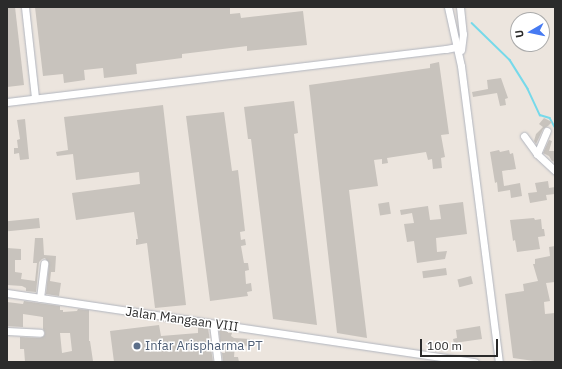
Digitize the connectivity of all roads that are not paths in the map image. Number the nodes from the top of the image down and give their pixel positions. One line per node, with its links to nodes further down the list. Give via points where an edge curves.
1 (25, 7): 5 (street)
2 (448, 7): 4 (street)
3 (460, 7): 4 (street, via 463,34)
4 (459, 47): 5 (street); 19 (street)
5 (35, 98): 6 (street)
6 (7, 102)
7 (547, 131): 9 (street)
8 (524, 136): 9 (street)
9 (537, 154): 10 (street)
10 (555, 171)
11 (44, 263): 13 (street)
12 (7, 293): 13 (street, Jalan Mangaan VIII)
13 (40, 298): 14 (street, Jalan Mangaan VIII)
14 (213, 324): 17 (street); 18 (street, Jalan Mangaan VIII)
15 (7, 331): 16 (street)
16 (40, 333)
17 (218, 362)
18 (475, 362)
19 (499, 362)

